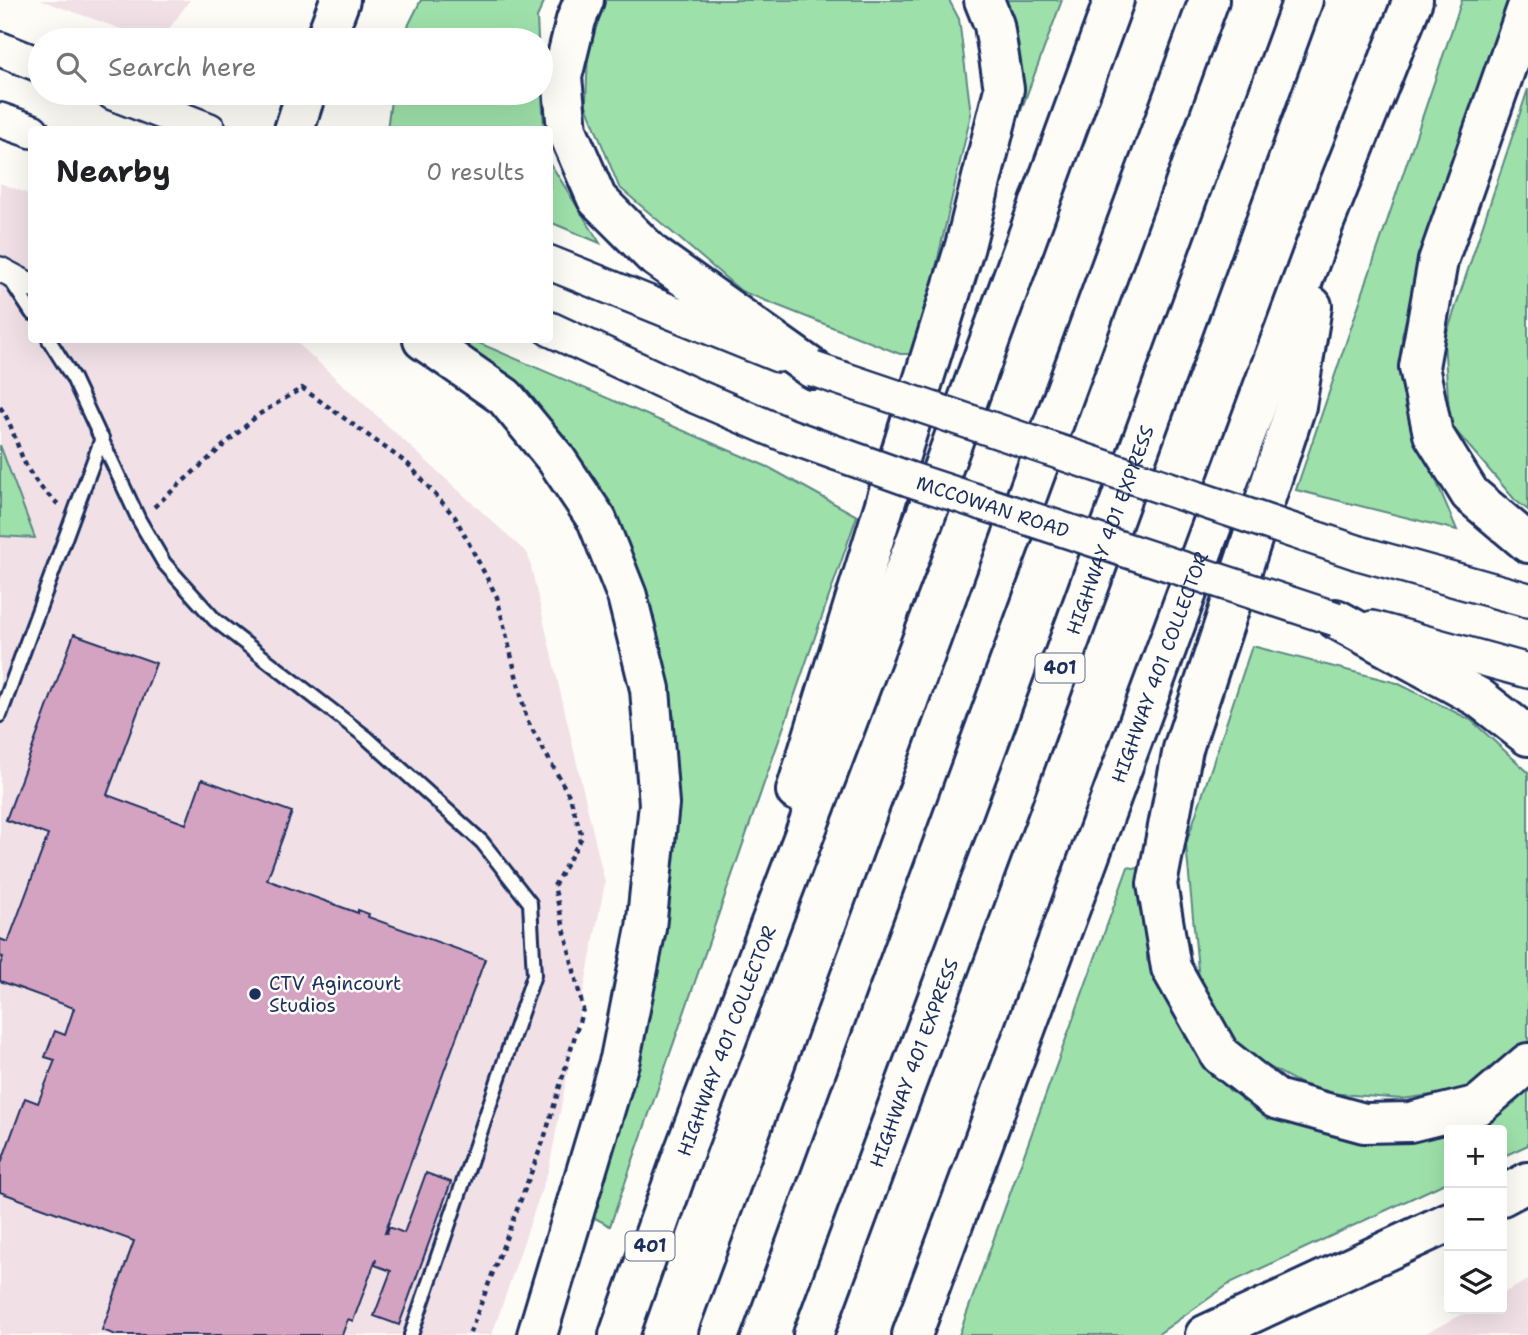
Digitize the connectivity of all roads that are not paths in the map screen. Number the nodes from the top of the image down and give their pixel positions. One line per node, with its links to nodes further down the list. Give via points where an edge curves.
1 (340, 0): 9 (highway)
2 (584, 0): 26 (highway, via 562,77 567,130 597,199 653,255)
3 (984, 0): 36 (highway, via 995,25 1004,89 965,246)
4 (1114, 0): 36 (highway, HIGHWAY 401 COLLECTOR / 401, via 931,501)
5 (1209, 0): 43 (highway)
6 (1303, 0): 44 (highway, HIGHWAY 401 EXPRESS / 401)
7 (1413, 0): 18 (highway, HIGHWAY 401 COLLECTOR)
8 (1528, 5): 28 (highway, via 1438,261 1419,367 1433,434 1470,494)
9 (330, 28)
10 (0, 49): 11 (main road)
11 (28, 60)
12 (144, 105): 15 (main road)
13 (302, 105): 16 (highway)
14 (0, 120): 17 (main road)
15 (199, 126)
16 (295, 126)
17 (28, 130)
18 (1324, 223): 35 (highway, via 1296,406 1183,749 1157,884 1171,968 1220,1055 1276,1098 1364,1123 1410,1122 1479,1105); 45 (highway, HIGHWAY 401 COLLECTOR)
19 (553, 264): 26 (main road)
20 (4, 272): 21 (street); 22 (lane)
21 (28, 284)
22 (28, 307)
23 (553, 331): 30 (main road, MCCOWAN ROAD, bridge, via 786,435 909,480)
24 (51, 343): 27 (lane)
25 (427, 343): 41 (highway, via 505,397 556,459 597,520 627,596 650,689 659,804 646,928 620,1059)
26 (813, 369): 29 (main road, bridge, via 1359,553)
27 (102, 438): 32 (lane); 40 (lane, via 164,563 215,620 366,737 482,842 530,903 534,975)
28 (1528, 543)
29 (1528, 600)
30 (1336, 619): 31 (main road, MCCOWAN ROAD); 34 (highway, via 1478,697)
31 (1528, 671)
32 (7, 677): 33 (lane)
33 (0, 715)
34 (1528, 736)
35 (1528, 1063)
36 (682, 1157): 42 (highway, HIGHWAY 401 COLLECTOR / 401)
37 (1528, 1182): 38 (highway)
38 (1507, 1193)
39 (1444, 1225): 46 (highway)
40 (411, 1335)
41 (537, 1335)
42 (619, 1335)
43 (719, 1335)
44 (813, 1335)
45 (912, 1335)
46 (1205, 1335)

